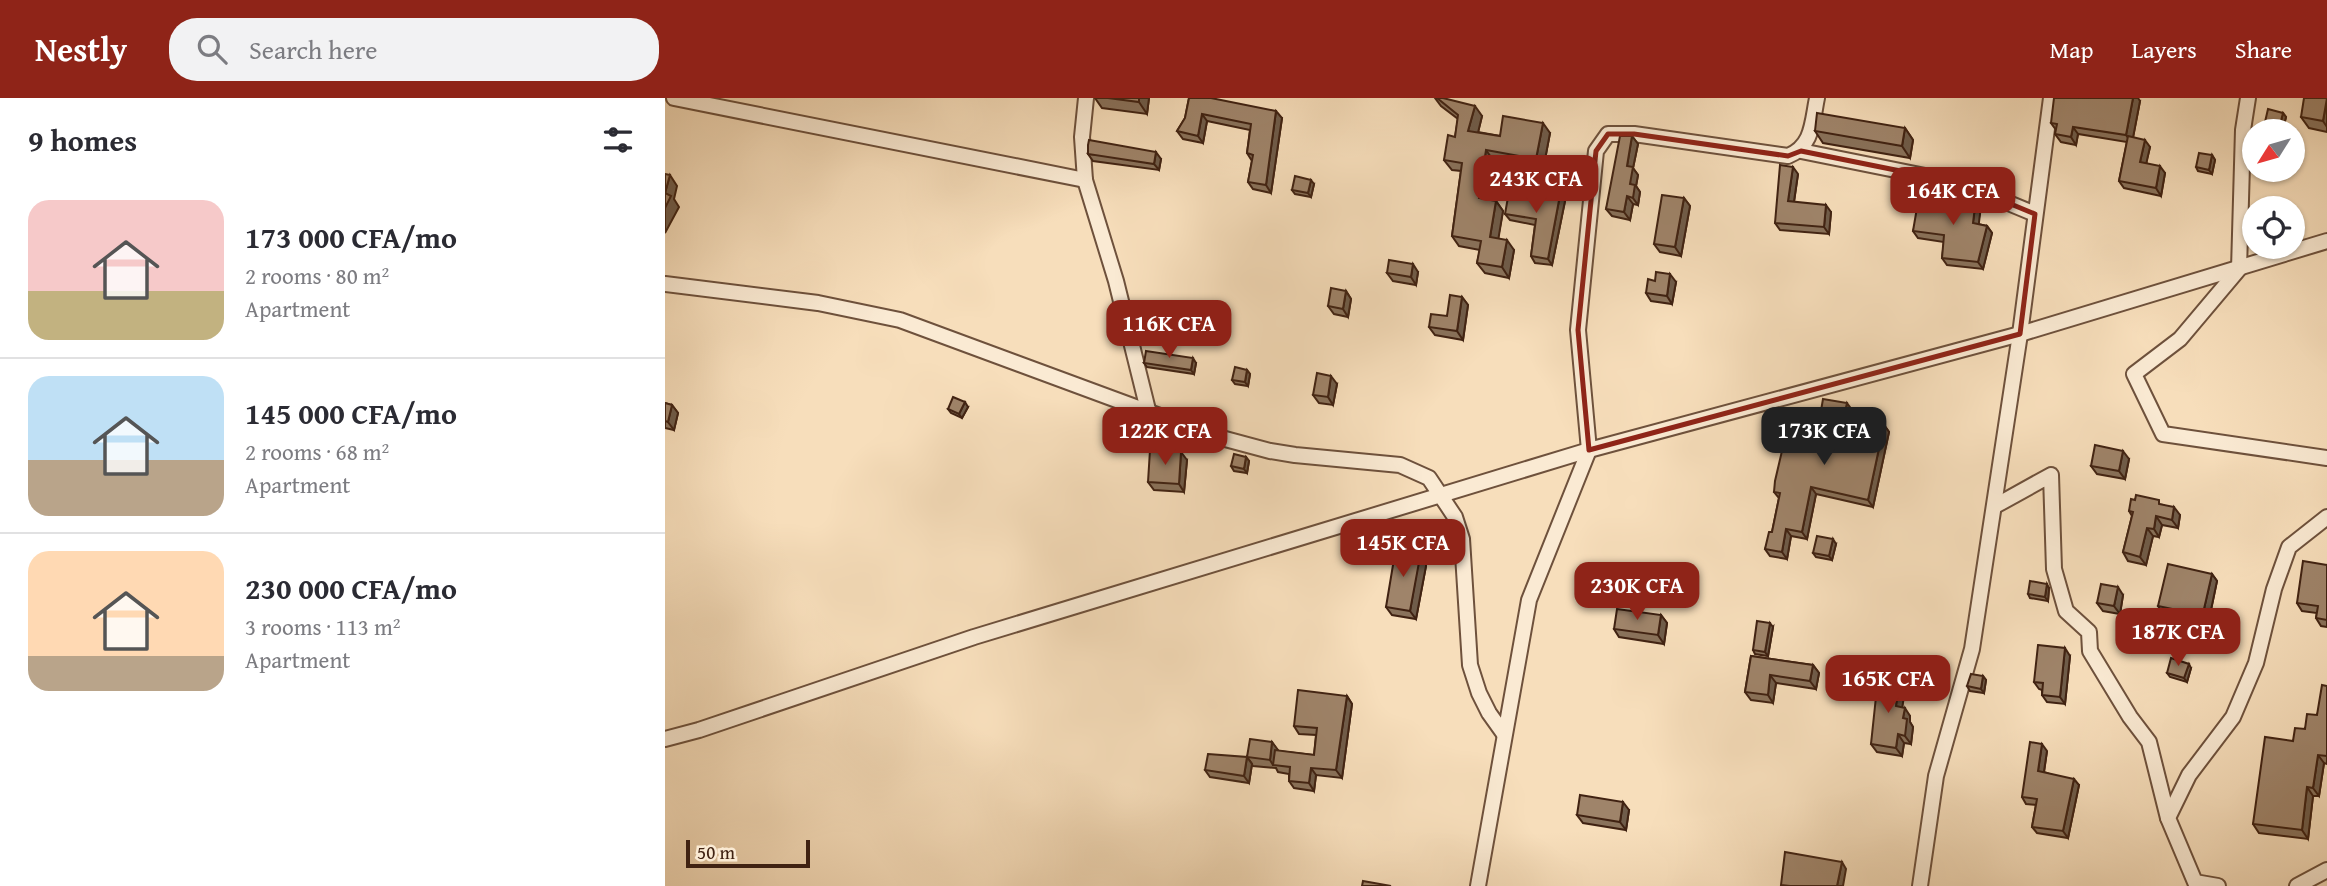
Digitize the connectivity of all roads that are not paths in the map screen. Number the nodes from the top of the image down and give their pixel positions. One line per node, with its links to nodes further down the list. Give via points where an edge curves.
1 (674, 98): 7 (street)
2 (1086, 98): 7 (street, via 1082,137)
3 (1817, 98): 6 (street, via 1808,141)
4 (2051, 98): 8 (street)
5 (2248, 98): 10 (street)
6 (1801, 151): 8 (street, via 1960,183); 14 (street, via 1788,156 1608,134 1596,151 1578,330)
7 (1085, 180): 13 (street)
8 (2035, 214): 12 (street)
9 (2327, 241): 10 (street)
10 (2239, 269): 12 (street); 15 (street, via 2180,339 2134,374 2163,434)
11 (665, 284): 13 (street, via 818,303 900,320)
12 (2020, 334): 14 (street); 17 (street)
13 (1148, 410): 16 (street, via 1270,451 1400,465 1429,478)
14 (1589, 450): 16 (street); 19 (street, via 1529,600)
15 (2327, 458)
16 (1442, 495): 19 (street, via 1462,539 1471,665 1479,693); 20 (street, via 974,637)
17 (1995, 506): 21 (street, via 2051,475 2054,569 2066,611 2089,632 2090,651 2149,742); 24 (street, via 1972,649 1936,776)
18 (2327, 517): 21 (street, via 2289,547 2256,663 2233,716 2189,775)
19 (1504, 734): 23 (street)
20 (665, 739)
21 (2168, 818): 25 (street, via 2195,882)
22 (2327, 870): 26 (street)
23 (1479, 886)
24 (1920, 886)
25 (2218, 886)
26 (2297, 886)

